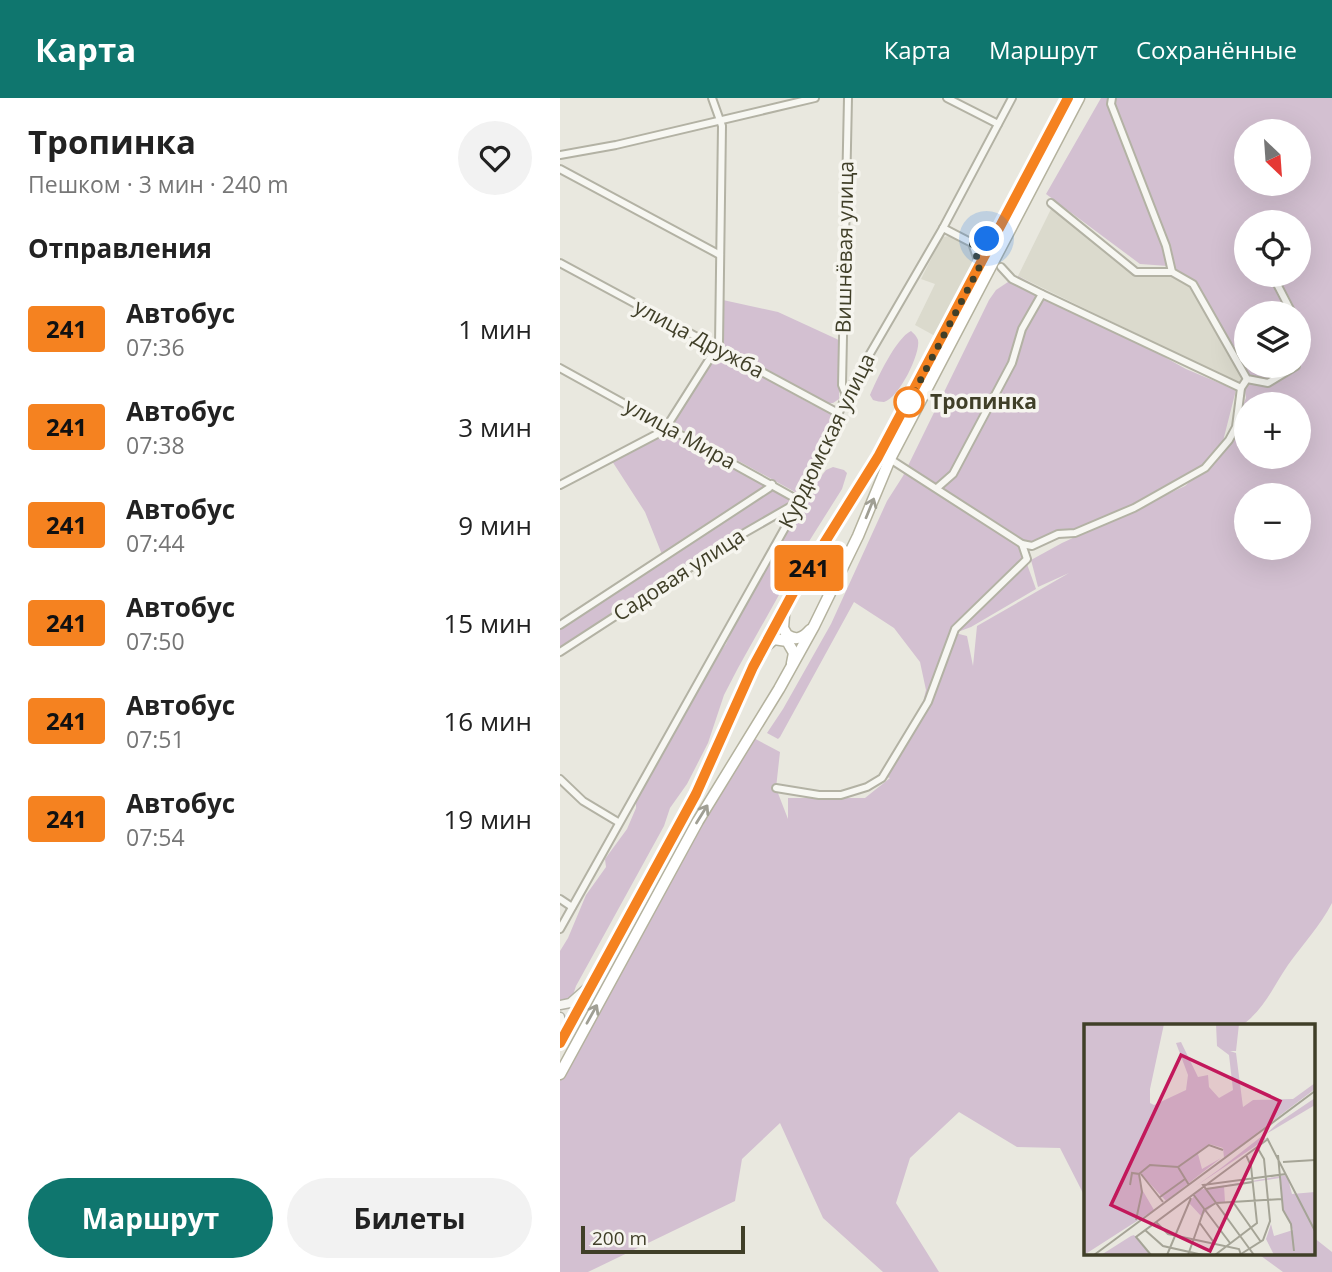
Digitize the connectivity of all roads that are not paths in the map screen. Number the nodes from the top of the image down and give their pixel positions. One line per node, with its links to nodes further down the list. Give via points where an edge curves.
1 (712, 98): 9 (street)
2 (815, 98): 9 (street)
3 (848, 98): 28 (street, Вишнёвая улица, via 842,385)
4 (947, 98): 10 (street)
5 (1012, 98): 10 (street, Курдюмская улица)
6 (1068, 98): 15 (main road)
7 (1079, 98): 31 (main road)
8 (1112, 98): 21 (street, via 1166,246)
9 (721, 119): 11 (street); 17 (street)
10 (998, 124): 14 (street, Курдюмская улица)
11 (560, 155)
12 (560, 169): 17 (street)
13 (1051, 203): 21 (street, via 1136,272)
14 (943, 228): 16 (street); 28 (street, Курдюмская улица)
15 (997, 233): 16 (street); 19 (main road)
16 (972, 243): 19 (street)
17 (720, 255): 23 (street)
18 (560, 263): 23 (street, улица Дружба)
19 (980, 266): 37 (main road, via 878,457)
20 (1001, 267): 22 (street, via 1012,279)
21 (1171, 272): 26 (street, via 1193,284)
22 (1042, 294): 27 (street); 34 (street, via 1022,329 1012,363 953,474)
23 (717, 349): 29 (street, улица Дружба); 30 (street)
24 (560, 368): 30 (street, улица Мира)
25 (1276, 378): 26 (street, via 1268,383)
26 (1247, 379): 27 (street)
27 (1241, 388): 36 (street, via 1236,426 1205,468 1134,509 1075,533 1058,534 1031,546)
28 (846, 395): 29 (street, Курдюмская улица)
29 (838, 413): 35 (street, Курдюмская улица)
30 (667, 426): 32 (street); 33 (street, улица Мира)
31 (890, 459): 34 (street); 39 (main road, one-way to 31)
32 (561, 483)
33 (772, 484): 35 (street, улица Мира); 38 (street, Садовая улица)
34 (937, 488): 36 (street)
35 (800, 501): 41 (street, Садовая улица); 45 (street, Курдюмская улица)
36 (1022, 544): 44 (street, via 1027,559 955,629 928,702 882,778 841,795)
37 (784, 611): 39 (main road, via 783,628 794,639); 40 (main road)
38 (560, 625)
39 (814, 626): 42 (main road)
40 (765, 646): 42 (main road, via 774,639 788,641 794,653); 49 (main road, via 696,794)
41 (560, 652)
42 (792, 667): 53 (main road, one-way to 42, via 698,821)
43 (560, 779): 45 (street, via 583,801)
44 (776, 788)
45 (618, 822): 47 (street, Курдюмская улица)
46 (560, 899): 47 (street)
47 (572, 907): 48 (street, Курдюмская улица)
48 (560, 929)
49 (597, 974): 50 (street, via 581,995); 52 (main road)
50 (560, 1005)
51 (560, 1017): 52 (street)
52 (561, 1042)
53 (560, 1074)

